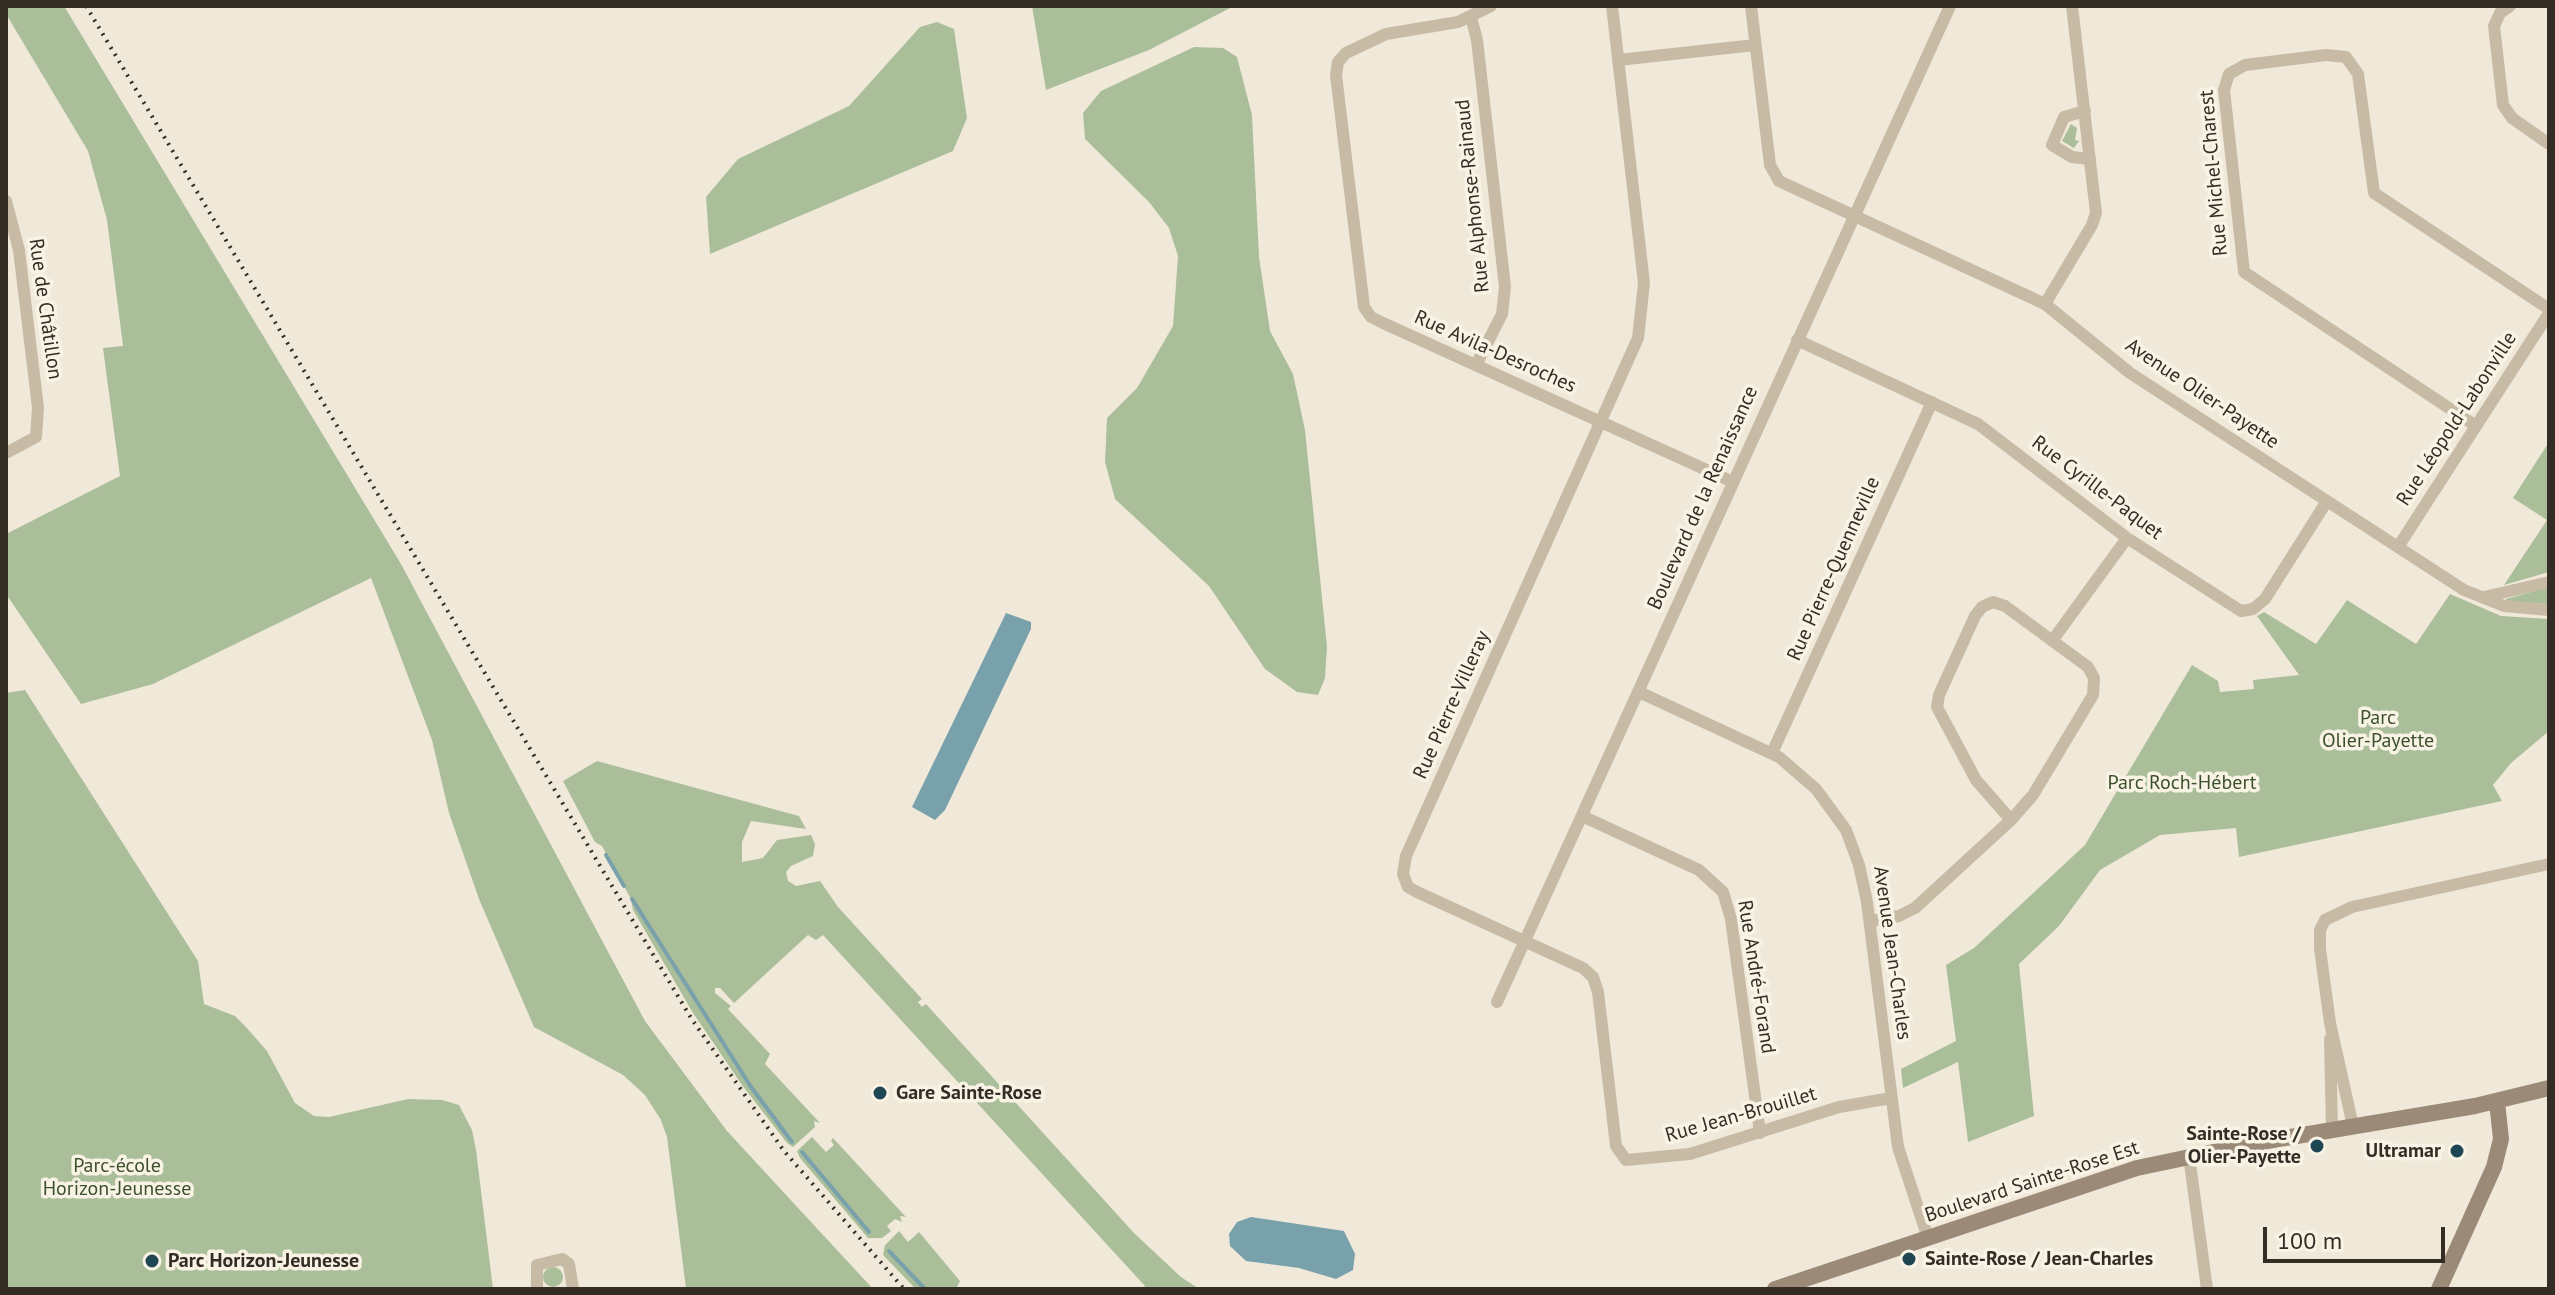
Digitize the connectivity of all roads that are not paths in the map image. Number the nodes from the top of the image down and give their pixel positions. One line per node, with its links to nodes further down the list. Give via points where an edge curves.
1 (1491, 6): 7 (street, Rue Avila-Desroches)
2 (1612, 6): 9 (street)
3 (1751, 6): 8 (street)
4 (2072, 6): 10 (street)
5 (2510, 6): 11 (street, via 2494,26 2503,105 2512,118)
6 (1945, 8): 14 (street, Boulevard de la Renaissance)
7 (1471, 17): 18 (street, Rue Alphonse-Rainaud, via 1505,287 1502,314); 18 (street, Rue Avila-Desroches, via 1374,38 1343,55 1336,75 1364,307 1374,319)
8 (1755, 45): 9 (street); 14 (street, Avenue Olier-Payette, via 1772,173)
9 (1618, 60): 20 (street, via 1644,296 1635,347)
10 (2085, 111): 12 (street); 12 (street, via 2064,117 2052,145 2072,157)
11 (2549, 144)
12 (2090, 159): 15 (street, via 2094,220)
13 (6, 201): 22 (street, Rue de Châtillon, via 19,250 38,408 36,437)
14 (1853, 217): 15 (street, Avenue Olier-Payette); 17 (street, Boulevard de la Renaissance)
15 (2045, 304): 24 (street, Avenue Olier-Payette, via 2130,373)
16 (2549, 311): 21 (street, Rue Léopold-Labonville); 21 (street, Rue Michel-Charest, via 2374,193 2358,74 2346,57 2245,65 2229,74 2224,90 2244,272)
17 (1797, 340): 19 (street, Rue Cyrille-Paquet); 23 (street, Boulevard de la Renaissance)
18 (1476, 365): 20 (street, Rue Avila-Desroches)
19 (1932, 402): 25 (street, Rue Cyrille-Paquet, via 1989,432); 32 (street, Rue Pierre-Quenneville)
20 (1602, 422): 23 (street, Rue Avila-Desroches); 37 (street, Rue Pierre-Villeray, via 1403,866 1412,889)
21 (2476, 426): 26 (street, Rue Léopold-Labonville)
22 (6, 453)
23 (1733, 482): 31 (street, Boulevard de la Renaissance)
24 (2327, 501): 25 (street, Rue Cyrille-Paquet, via 2265,599 2245,611); 26 (street, Avenue Olier-Payette)
25 (2127, 538): 30 (street)
26 (2398, 547): 28 (street, Avenue Olier-Payette)
27 (2549, 582): 28 (street)
28 (2481, 597): 29 (street, Avenue Olier-Payette, via 2517,609)
29 (2549, 610)
30 (2052, 641): 34 (street, via 2091,671 2094,690 2033,795); 34 (street, via 2001,604 1985,604 1937,699 1941,718 1976,780)
31 (1639, 692): 32 (street, Avenue Jean-Charles); 33 (street, Boulevard de la Renaissance)
32 (1772, 753): 36 (street, Avenue Jean-Charles, via 1808,781 1841,822 1859,865)
33 (1582, 816): 37 (street, Boulevard de la Renaissance); 45 (street, Rue André-Forand, via 1699,870 1723,892)
34 (2011, 820): 36 (street, via 1915,908)
35 (2549, 864): 39 (street, via 2332,913 2322,924 2320,942)
36 (1870, 921): 41 (street, Avenue Jean-Charles)
37 (1525, 942): 38 (street, Boulevard de la Renaissance); 45 (street, Rue Jean-Brouillet, via 1583,968 1597,984 1621,1156 1638,1161 1685,1155)
38 (1497, 1002)
39 (2330, 1023): 43 (street); 44 (street)
40 (2549, 1088): 42 (street, Boulevard Sainte-Rose Est)
41 (1891, 1098): 45 (street, Rue Jean-Brouillet, via 1850,1104); 47 (street, Avenue Jean-Charles, via 1900,1155)
42 (2497, 1102): 43 (street, Boulevard Sainte-Rose Est); 52 (street, via 2501,1139 2494,1167)
43 (2353, 1126): 44 (street, Boulevard Sainte-Rose Est)
44 (2332, 1130): 46 (street, Boulevard Sainte-Rose Est)
45 (1760, 1133)
46 (2189, 1156): 47 (street, Boulevard Sainte-Rose Est, via 2111,1174); 51 (street)
47 (1928, 1238): 50 (street, Boulevard Sainte-Rose Est)
48 (537, 1289): 49 (street, via 537,1265 562,1259 569,1264)
49 (573, 1289)
50 (1775, 1289)
51 (2207, 1289)
52 (2439, 1289)

